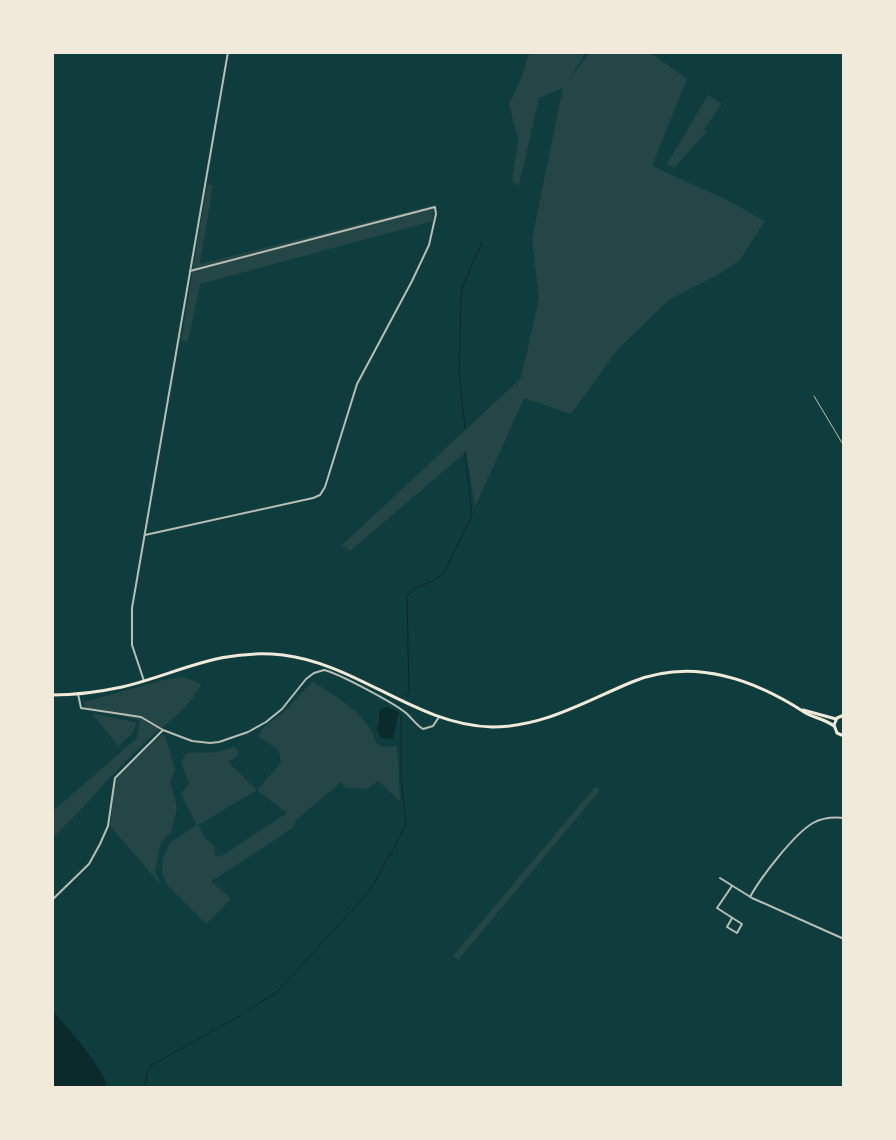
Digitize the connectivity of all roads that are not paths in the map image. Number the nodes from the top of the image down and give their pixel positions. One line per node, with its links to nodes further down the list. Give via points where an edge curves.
1 (228, 52): 2 (street)
2 (190, 271): 5 (street); 5 (street, via 435,207 429,245 357,384 320,495)
3 (814, 396): 4 (lane)
4 (844, 446)
5 (145, 535): 6 (street, via 131,628 132,645)
6 (144, 681): 7 (main road); 11 (main road, via 226,656 282,655 336,668)
7 (78, 694): 8 (main road); 14 (street, via 81,708 141,717)
8 (52, 695)
9 (800, 708): 11 (main road, via 741,680 709,672 688,671 642,678 556,715 525,724 478,726); 12 (main road); 13 (main road)
10 (844, 716): 12 (main road)
11 (439, 717): 14 (street, via 433,726 423,729 398,707 324,670 306,679 282,709 266,722 233,738 200,742)
12 (836, 719): 13 (main road)
13 (834, 726): 15 (main road, via 838,734)
14 (163, 730): 20 (street, via 115,778 108,826 100,844 89,864)
15 (844, 736)
16 (844, 818): 19 (street, via 814,822 803,830)
17 (720, 878): 18 (street)
18 (732, 886): 19 (street); 21 (street, via 717,908)
19 (750, 897): 22 (street)
20 (52, 900)
21 (732, 918): 21 (street, via 742,924 737,933 727,927)
22 (843, 938)

